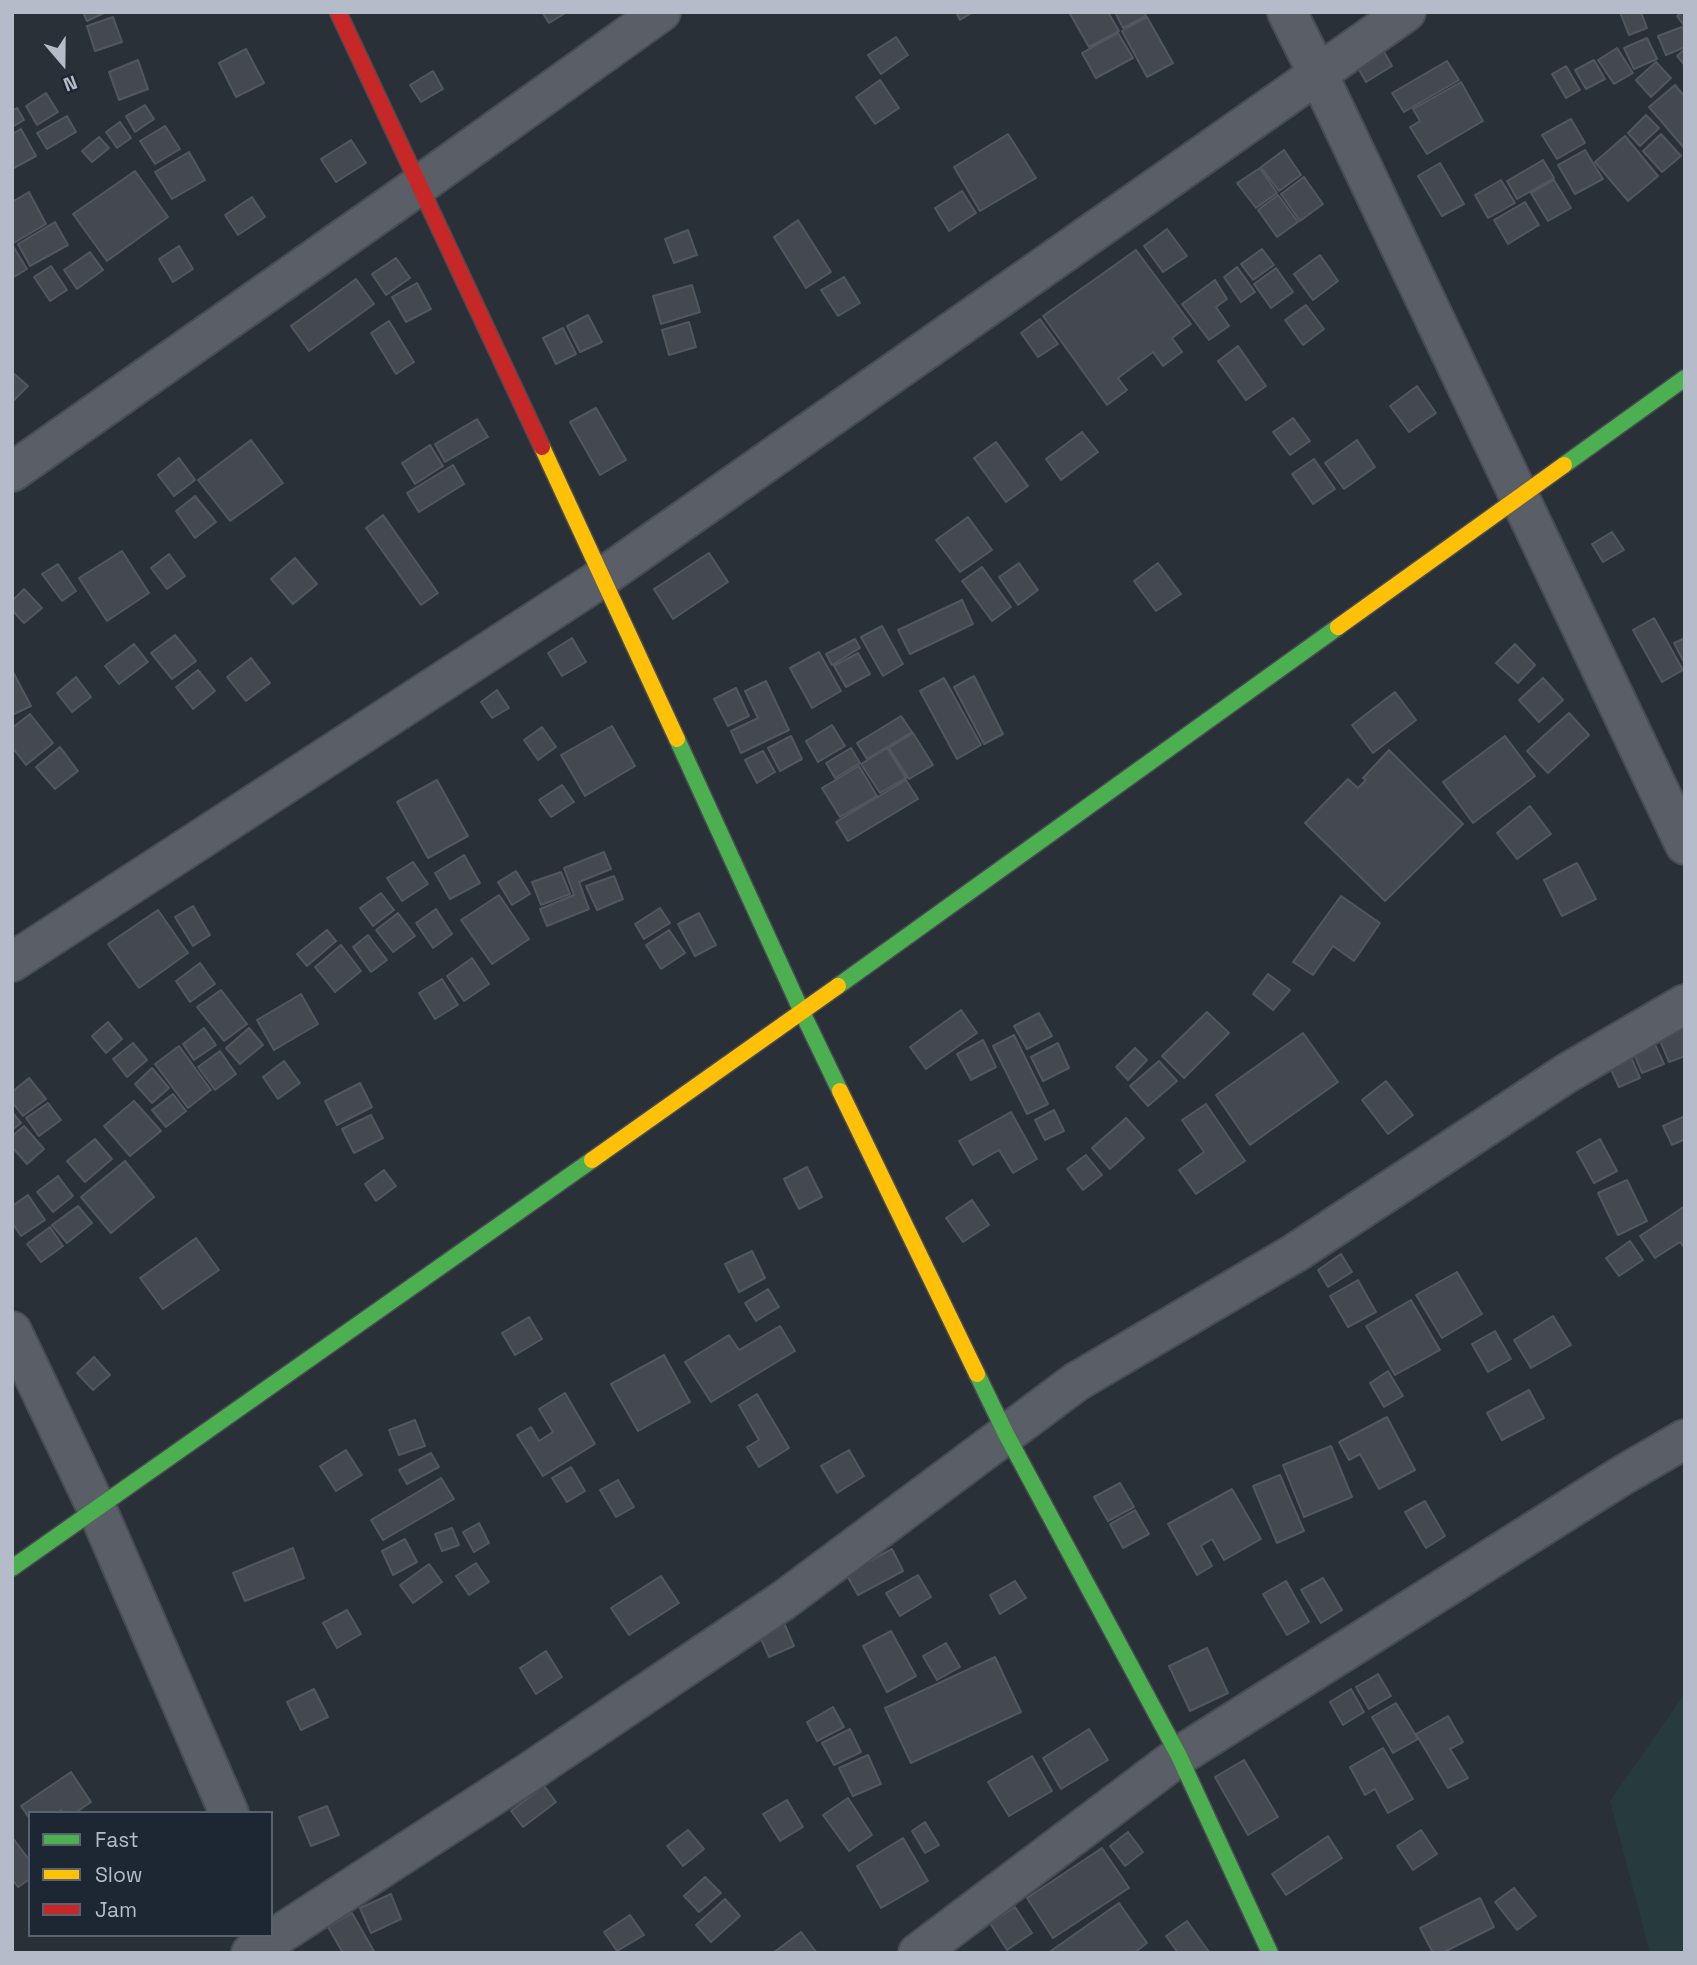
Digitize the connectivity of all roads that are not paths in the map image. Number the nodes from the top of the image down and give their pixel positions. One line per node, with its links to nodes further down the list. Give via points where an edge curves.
1 (338, 12): 6 (street)
2 (661, 12): 6 (street)
3 (1287, 12): 5 (street)
4 (1406, 12): 5 (street)
5 (1318, 74): 9 (street); 10 (street)
6 (418, 187): 8 (street); 10 (street)
7 (1685, 378): 9 (street)
8 (12, 472)
9 (1519, 497): 11 (street); 14 (street)
10 (603, 577): 12 (street); 14 (street)
11 (1685, 845)
12 (12, 962)
13 (1685, 1004): 16 (street, via 1567,1073 1295,1253 1076,1382)
14 (802, 1012): 16 (street); 18 (street)
15 (12, 1331): 18 (street)
16 (1006, 1434): 20 (street); 22 (street, via 783,1600)
17 (1685, 1438): 20 (street)
18 (97, 1508): 19 (street); 21 (street)
19 (12, 1568)
20 (1179, 1756): 23 (street); 24 (street)
21 (228, 1811)
22 (274, 1937)
23 (918, 1953)
24 (1270, 1953)

